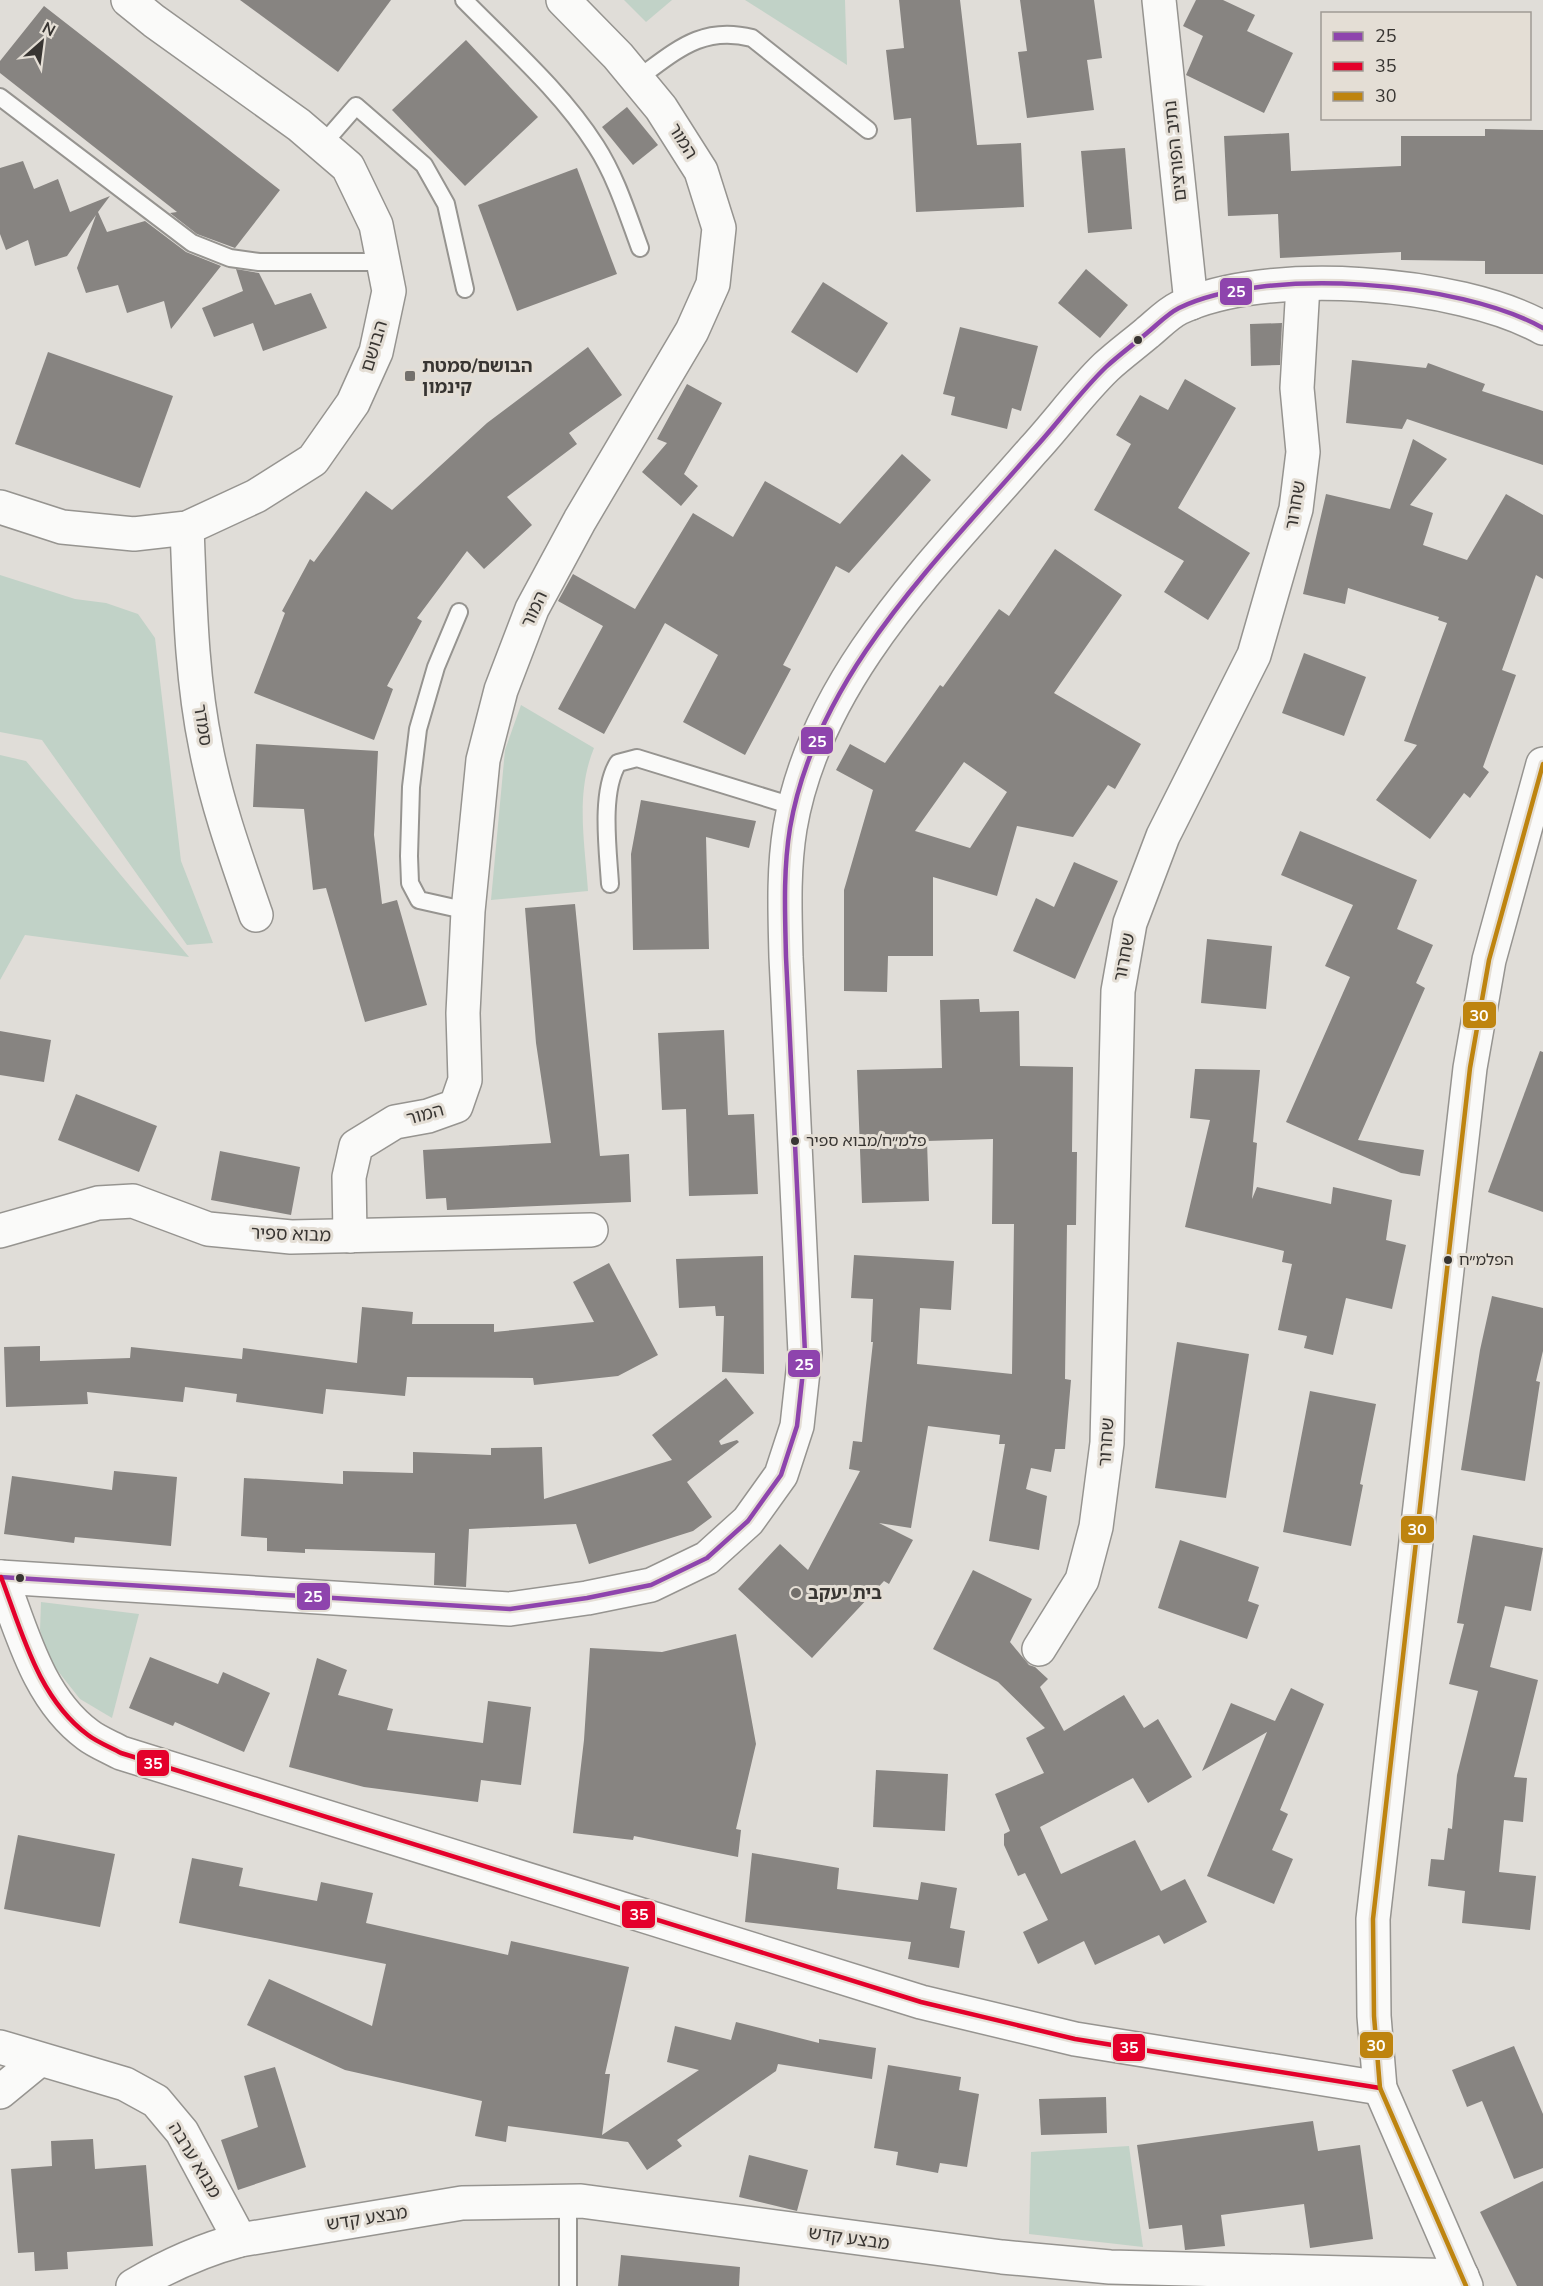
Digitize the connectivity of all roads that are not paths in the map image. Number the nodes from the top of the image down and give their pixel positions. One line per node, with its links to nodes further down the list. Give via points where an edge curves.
1 (128, 0): 8 (street, הבושם)
2 (563, 0): 5 (street, המור)
3 (1159, 0): 13 (street, נתיב הפורצים)
4 (468, 1): 9 (lane, via 556,95 596,146 618,189)
5 (637, 79): 7 (lane, via 683,46 705,36 732,33 752,38); 21 (street, המור, via 662,108 701,171 719,228 712,284 692,332 532,609 501,690 483,760)
6 (0, 97): 10 (lane, via 192,243 230,258 259,262)
7 (868, 130)
8 (322, 145): 10 (street, הבושם, via 348,167 376,225); 12 (lane, via 356,106 424,165 446,204)
9 (640, 248)
10 (384, 262): 16 (street, הבושם, via 389,291 376,352 353,403 313,460 256,496)
11 (1303, 285): 13 (street, via 1208,296); 14 (street, via 1367,283 1469,300); 27 (street, שחרור, via 1297,388 1303,452 1296,509 1280,571 1254,655 1162,836 1130,923 1118,992 1107,1443 1096,1527 1082,1580)
12 (465, 289)
13 (1191, 303): 19 (street, via 1174,310 1107,366 911,592 837,696 809,761)
14 (1542, 324)
15 (0, 507): 16 (street, הבושם, via 72,528 134,534)
16 (187, 528): 22 (street, סמדר, via 193,660 206,747 226,829)
17 (459, 612): 21 (lane, via 436,667 418,729 411,787 410,883 419,900)
18 (1543, 764): 30 (street, via 1489,960 1470,1068 1373,1919 1374,2016)
19 (796, 807): 20 (lane, via 637,758 618,763 611,774 607,824); 26 (street, via 790,827 785,892 805,1353 796,1426 781,1474 748,1521 708,1558 651,1585 510,1609)
20 (610, 884)
21 (468, 911): 25 (street, המור, via 463,1013 465,1080 456,1106 395,1122 356,1146 349,1177)
22 (256, 915)
23 (591, 1230): 25 (street, מבוא ספיר)
24 (0, 1231): 25 (street, מבוא ספיר, via 98,1203 133,1201 208,1229 291,1237)
25 (350, 1236)
26 (0, 1577): 30 (street, via 38,1673 59,1706 88,1735 121,1753 921,2002 1075,2039)
27 (1039, 1649)
28 (0, 2047): 29 (street, מבוא ערבה)
29 (39, 2060): 31 (street); 33 (street, מבוא ערבה, via 125,2085 156,2101 182,2132)
30 (1380, 2088): 34 (street)
31 (0, 2092)
32 (568, 2201): 33 (street, מבצע קדש, via 462,2203); 34 (street, מבצע קדש, via 1002,2258); 36 (lane)
33 (240, 2240): 35 (street, מבצע קדש, via 161,2269)
34 (1464, 2281)
35 (133, 2286)
36 (567, 2286)

